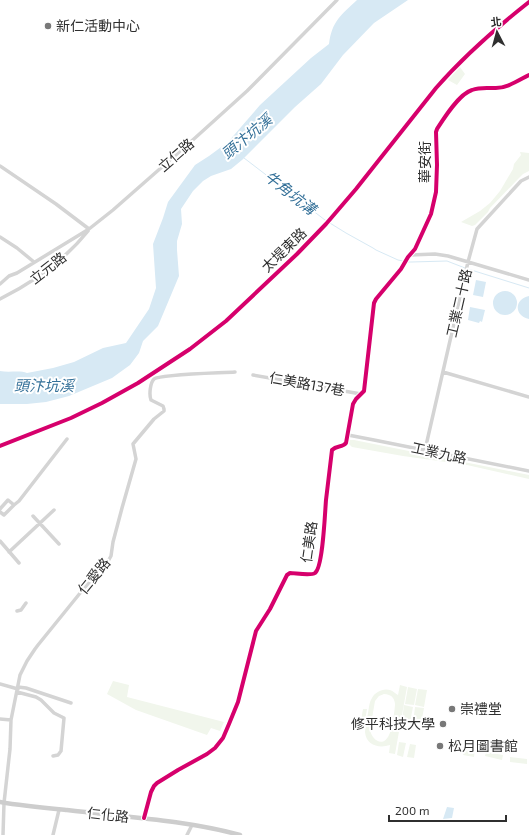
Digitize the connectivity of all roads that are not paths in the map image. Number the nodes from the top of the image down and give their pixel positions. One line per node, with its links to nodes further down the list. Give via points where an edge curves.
1 (337, 0): 6 (street, 立仁路, via 236,102)
2 (529, 2): 21 (street, 太堤東路, via 446,76 326,224 232,316 190,349 102,403)
3 (529, 75): 8 (street, 華安街, via 503,87 480,88 468,92 439,126 436,132 438,164 435,200 415,249)
4 (0, 166): 6 (street)
5 (528, 179): 10 (street, 工業二十路, via 521,181 477,229)
6 (90, 229): 9 (street); 13 (street, 立元路, via 50,269)
7 (0, 237): 9 (street)
8 (409, 256): 10 (street, via 441,255); 17 (street, 華安街, via 374,303 364,391)
9 (34, 262): 12 (street, via 8,276)
10 (468, 263): 11 (street); 15 (street, 工業二十路)
11 (529, 280)
12 (0, 284)
13 (0, 299)
14 (235, 372): 36 (street, 仁愛路, via 154,378 150,397 163,406 164,411 133,444 136,459 108,563 38,644 20,675)
15 (443, 372): 18 (street); 22 (street, 工業二十路)
16 (253, 375): 17 (street, 仁美路137巷)
17 (361, 394): 19 (street, via 354,404)
18 (529, 397)
19 (348, 435): 22 (street, 工業九路); 43 (street, 仁美路, via 345,445 332,450 323,543 316,572 287,575 256,631 238,702 222,738 207,754 154,786)
20 (67, 439): 24 (street)
21 (0, 446)
22 (425, 450): 23 (street, 工業九路)
23 (529, 471)
24 (14, 505): 25 (street, via 4,514); 25 (street, via 8,500)
25 (0, 510)
26 (54, 510): 28 (street)
27 (32, 516): 28 (street)
28 (40, 523): 30 (street); 31 (street)
29 (0, 541): 31 (street)
30 (59, 544)
31 (9, 552): 32 (street)
32 (19, 563)
33 (26, 603): 34 (street)
34 (18, 610)
35 (0, 684): 36 (street)
36 (17, 689): 37 (street, via 26,688); 39 (street, 仁愛路); 40 (street, via 36,697 64,718 61,751)
37 (71, 703)
38 (0, 719): 39 (street)
39 (11, 720): 41 (street, 仁愛路, via 10,749)
40 (53, 756)
41 (2, 802): 42 (main road, 仁化路); 45 (street, 仁愛路)
42 (59, 810): 43 (main road, 仁化路); 46 (street)
43 (144, 818): 44 (main road, 仁化路)
44 (192, 825): 47 (street); 48 (main road, 仁化路)
45 (3, 835)
46 (53, 835)
47 (187, 835)
48 (240, 835)

